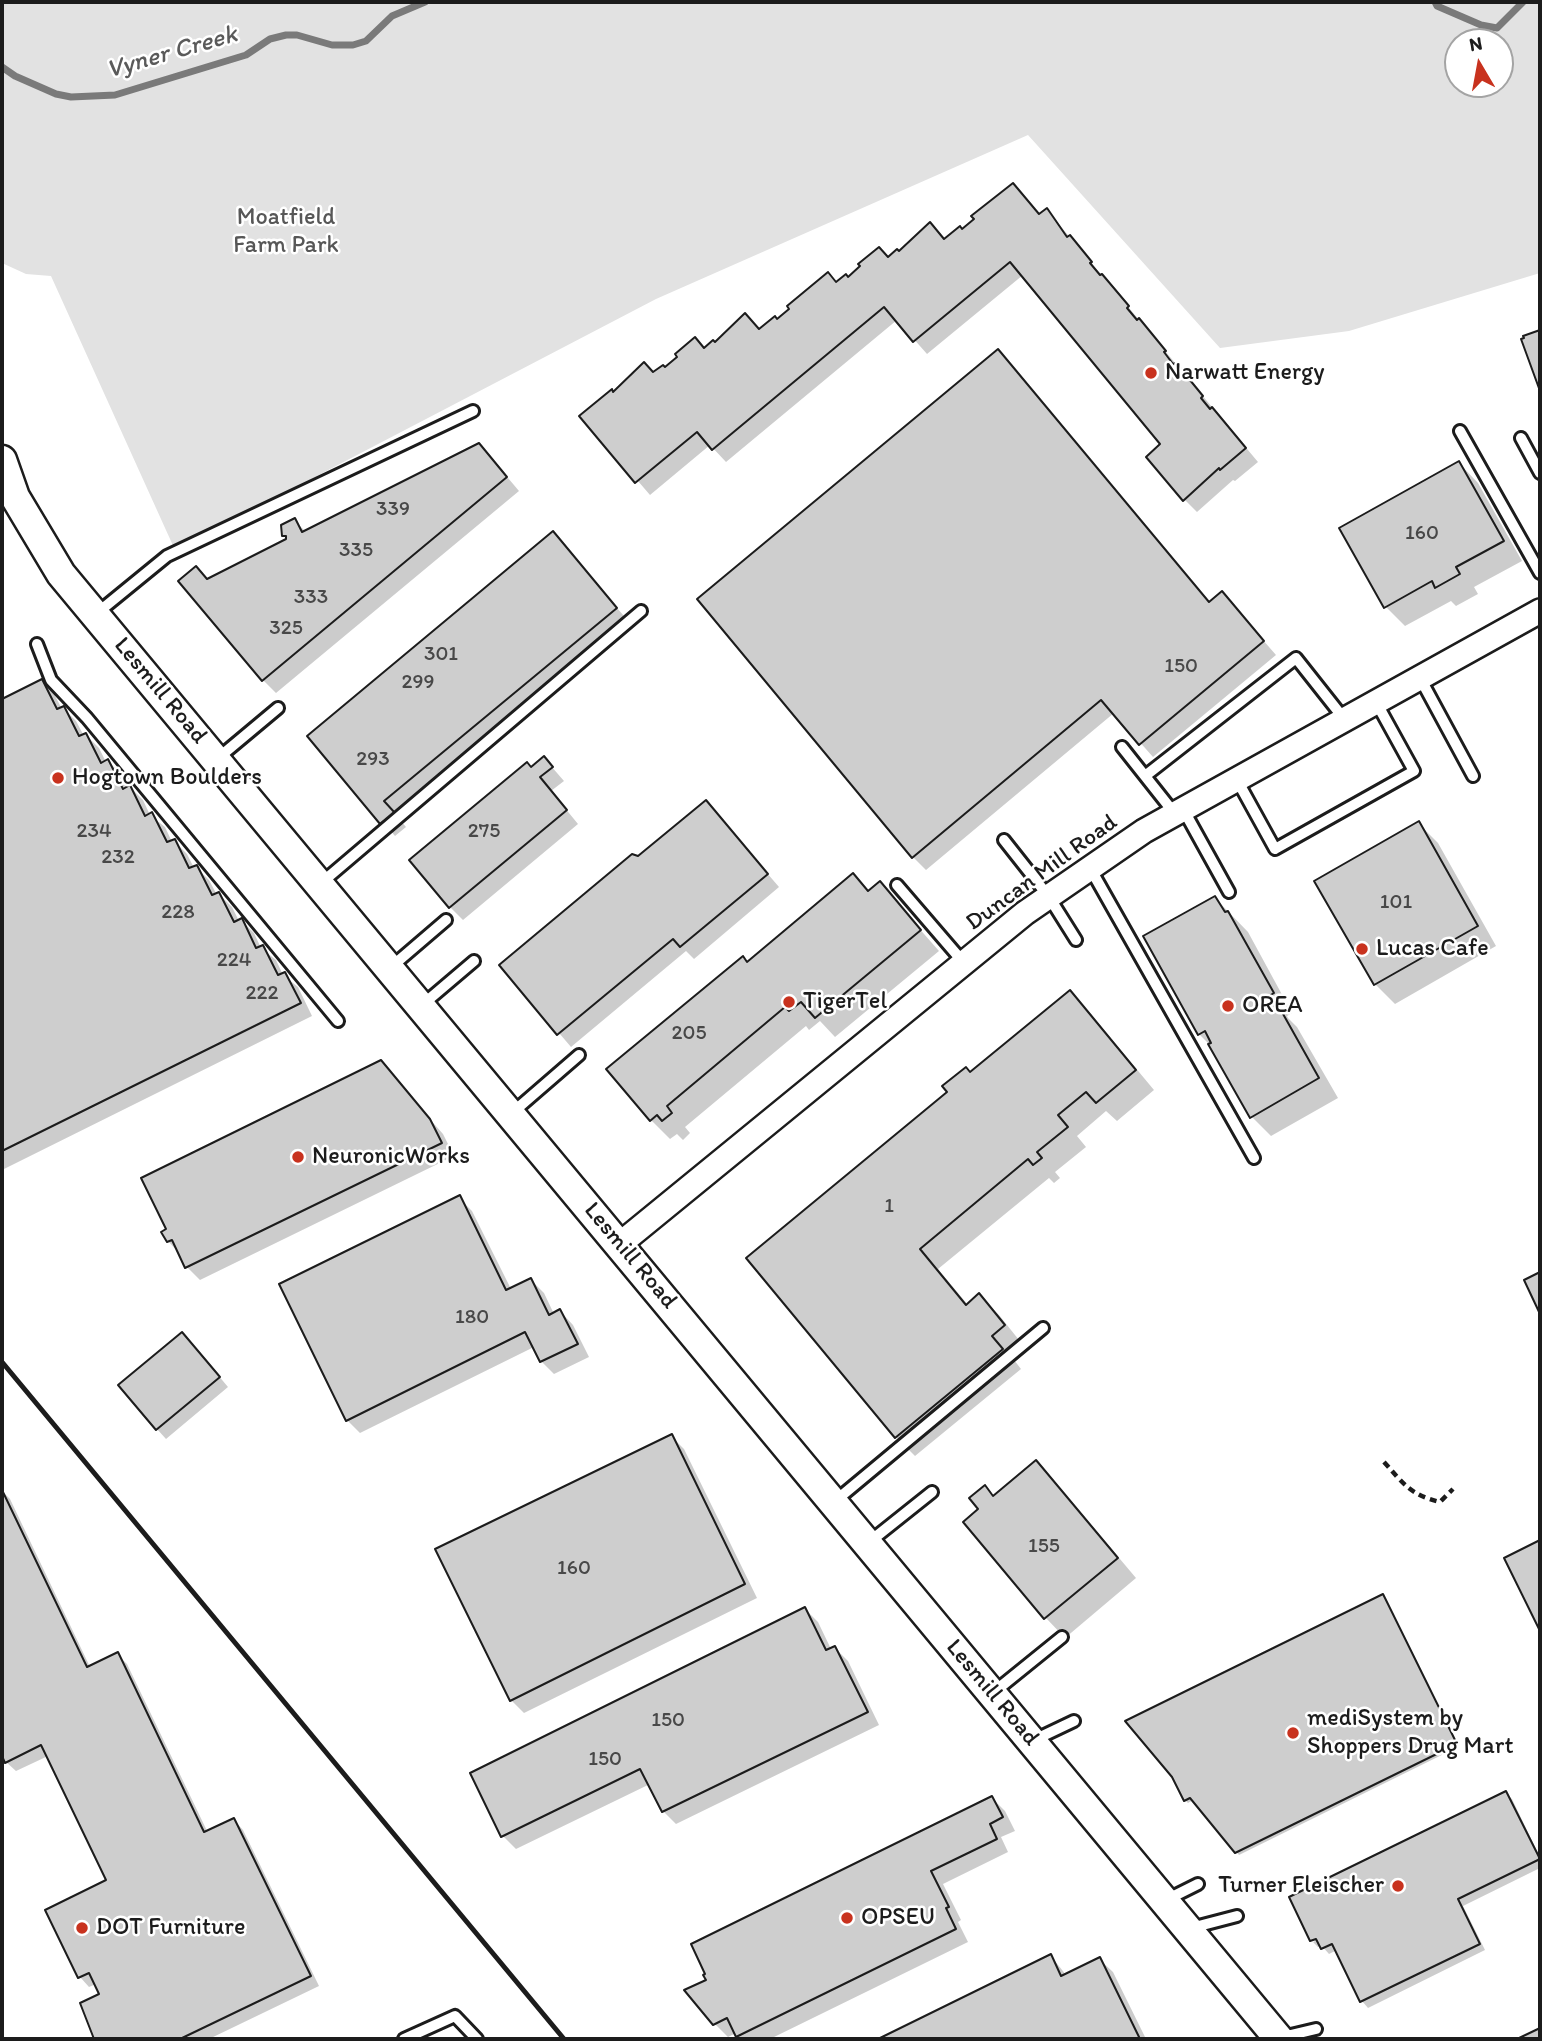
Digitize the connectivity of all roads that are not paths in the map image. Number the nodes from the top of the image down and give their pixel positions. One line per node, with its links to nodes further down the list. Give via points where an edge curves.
1 (473, 411): 9 (lane, via 167,556)
2 (1460, 430): 6 (lane)
3 (1521, 438): 5 (lane)
4 (2, 460): 9 (street, Lesmill Road, via 15,497 57,567)
5 (1540, 473)
6 (1540, 573)
7 (641, 611): 23 (lane)
8 (1540, 611): 11 (street, Duncan Mill Road)
9 (96, 614): 16 (street, Lesmill Road)
10 (37, 644): 33 (lane, via 51,680)
11 (1420, 678): 12 (street, Duncan Mill Road); 18 (lane)
12 (1376, 702): 14 (street, Duncan Mill Road); 19 (lane, via 1414,771 1275,849)
13 (278, 708): 16 (lane)
14 (1345, 720): 17 (lane, via 1296,658); 19 (street, Duncan Mill Road)
15 (1122, 747): 17 (lane)
16 (217, 760): 23 (street, Lesmill Road)
17 (1145, 776): 20 (lane)
18 (1473, 776)
19 (1237, 780): 20 (street, Duncan Mill Road)
20 (1179, 812): 22 (street, Duncan Mill Road); 25 (lane)
21 (1004, 840): 26 (lane)
22 (1090, 868): 26 (street, Duncan Mill Road); 36 (lane)
23 (320, 884): 31 (street, Lesmill Road)
24 (897, 885): 30 (lane)
25 (1229, 892)
26 (1049, 897): 28 (lane); 30 (street, Duncan Mill Road)
27 (446, 920): 31 (lane)
28 (1076, 940)
29 (474, 961): 32 (lane)
30 (964, 963): 37 (street, Duncan Mill Road)
31 (390, 968): 32 (street, Lesmill Road)
32 (421, 1006): 35 (street, Lesmill Road)
33 (338, 1021)
34 (579, 1055): 35 (lane)
35 (511, 1113): 37 (street, Lesmill Road)
36 (1254, 1158)
37 (620, 1244): 40 (street, Lesmill Road)
38 (1044, 1328): 40 (lane)
39 (932, 1492): 41 (lane)
40 (834, 1502): 41 (street, Lesmill Road)
41 (868, 1543): 43 (street, Lesmill Road)
42 (1062, 1637): 43 (lane)
43 (993, 1693): 45 (street, Lesmill Road)
44 (1074, 1720): 45 (lane)
45 (1032, 1741): 47 (street, Lesmill Road)
46 (1198, 1884): 47 (lane)
47 (1165, 1901): 49 (street, Lesmill Road)
48 (1237, 1916): 49 (lane)
49 (1188, 1929): 51 (street, Lesmill Road)
50 (1316, 2029): 51 (lane)
51 (1279, 2038)
52 (404, 2039): 53 (lane, via 455,2016)
53 (477, 2039)

